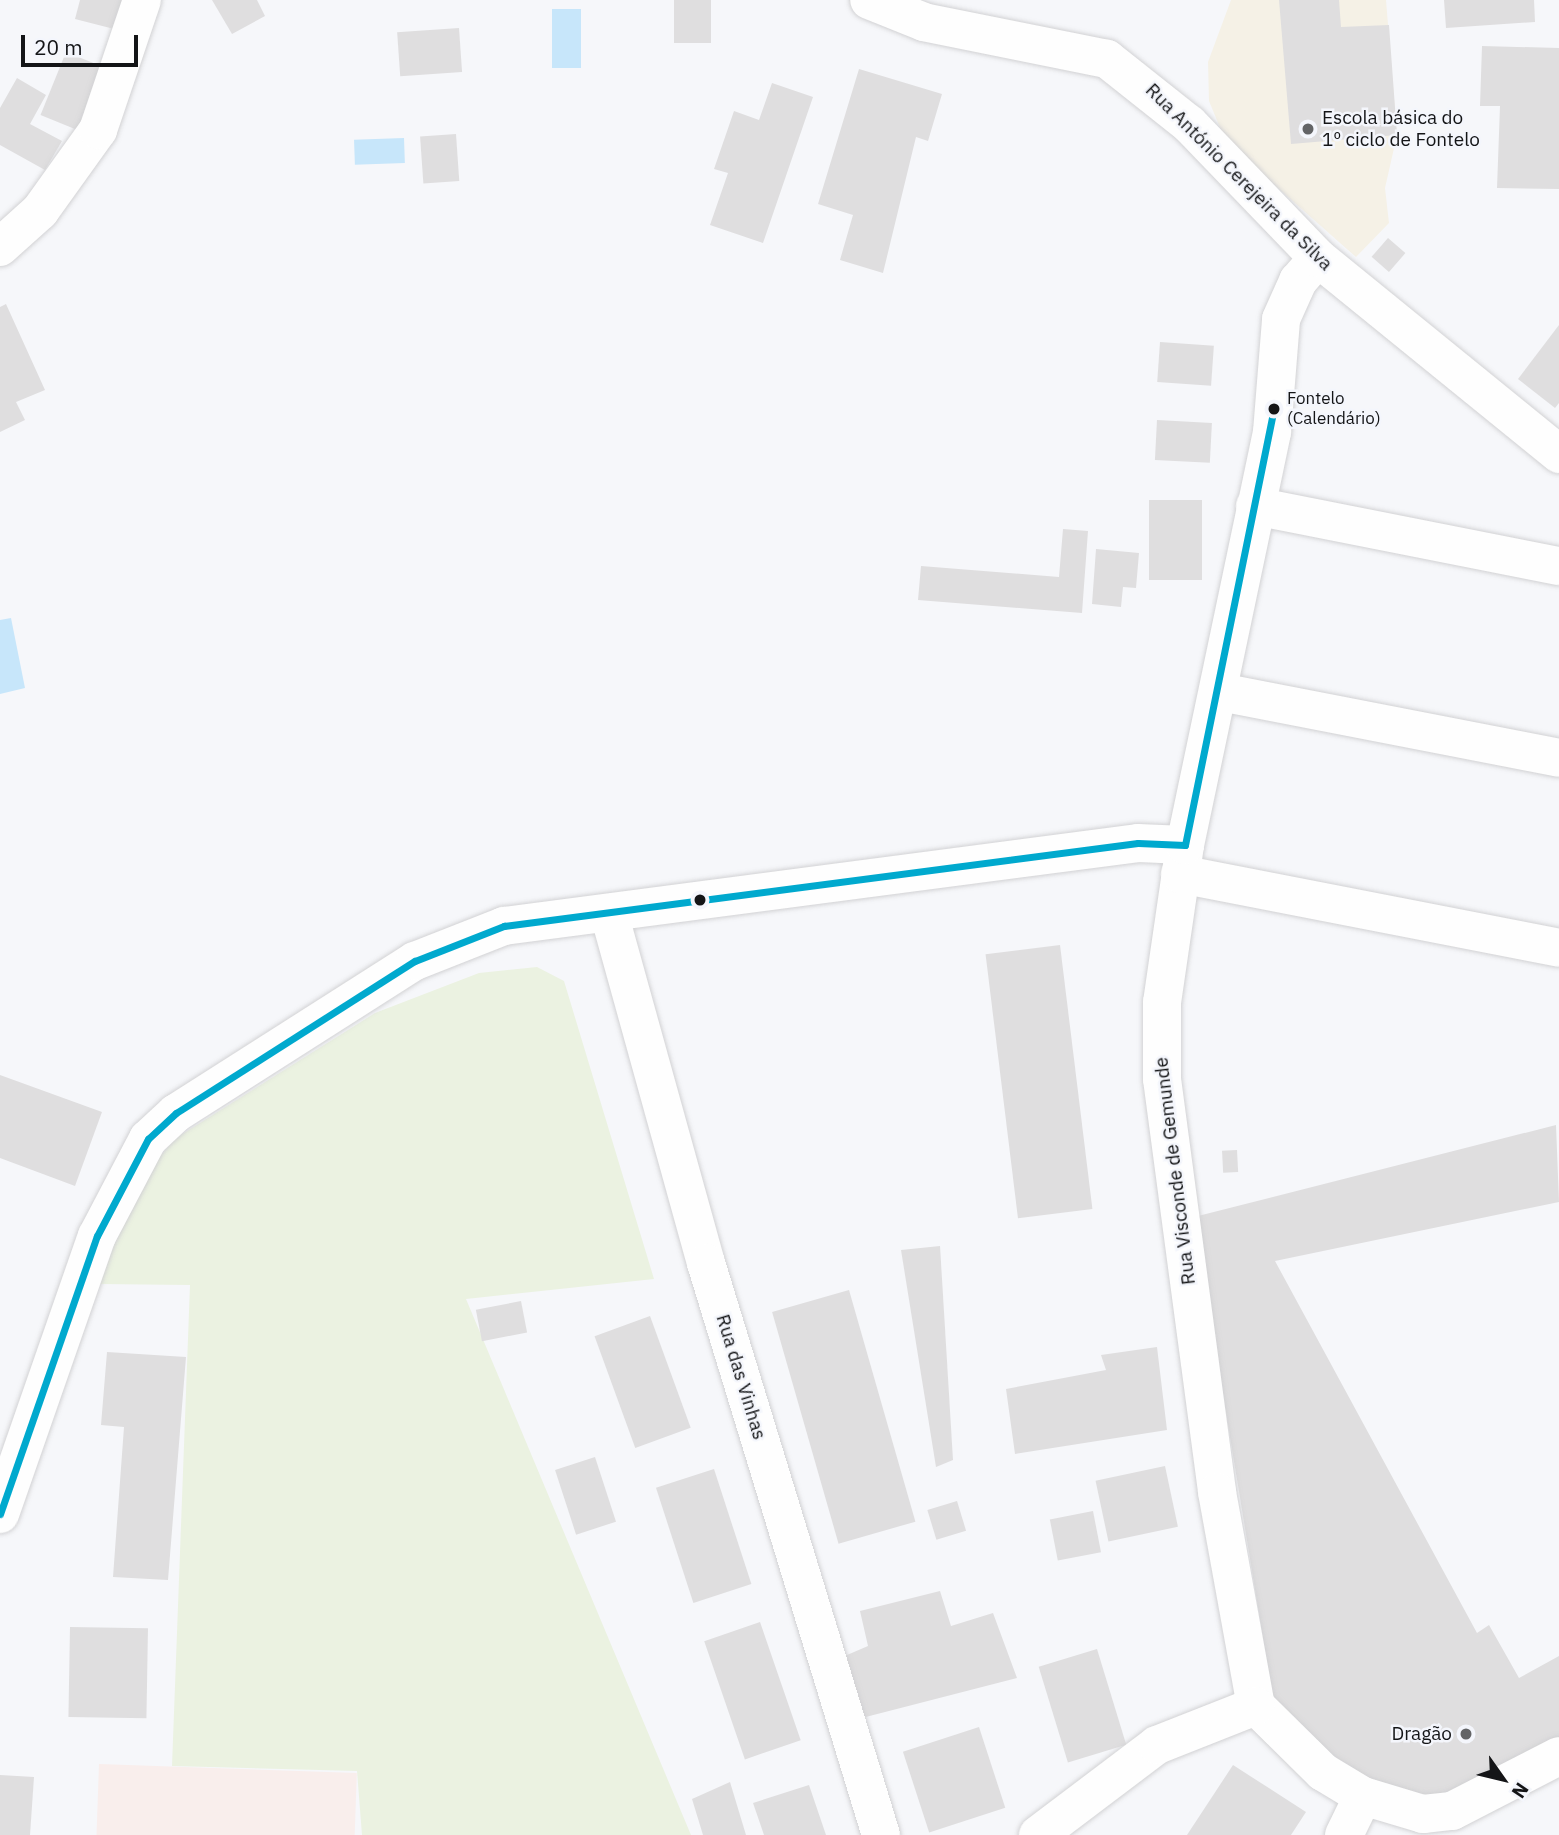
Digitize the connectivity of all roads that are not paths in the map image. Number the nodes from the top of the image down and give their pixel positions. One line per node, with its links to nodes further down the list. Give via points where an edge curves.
1 (142, 0): 3 (street, via 98,130 40,211)
2 (869, 0): 4 (street, Rua António Cerejeira da Silva, via 924,22 1107,59 1179,114)
3 (0, 247)
4 (1318, 258): 5 (street, Rua António Cerejeira da Silva); 6 (street, Rua Visconde de Gemunde, via 1298,281 1281,318 1272,432)
5 (1559, 454)
6 (1255, 506): 7 (street); 8 (street, Rua Visconde de Gemunde)
7 (1559, 566)
8 (1220, 692): 9 (street); 10 (street, Rua Visconde de Gemunde)
9 (1559, 758)
10 (1183, 860): 11 (street, via 1138,843); 12 (street); 14 (street, Rua Visconde de Gemunde, via 1162,1002 1165,1116 1217,1492)
11 (610, 917): 13 (street, via 504,926 440,949 274,1048 176,1112 148,1139 97,1236); 17 (street, Rua das Vinhas, via 706,1263)
12 (1559, 948)
13 (0, 1514)
14 (1256, 1706): 16 (street, via 1293,1749); 18 (street, via 1157,1745)
15 (1559, 1756): 16 (street, via 1452,1811 1423,1814)
16 (1363, 1796): 19 (street)
17 (881, 1835)
18 (1038, 1835)
19 (1345, 1835)

